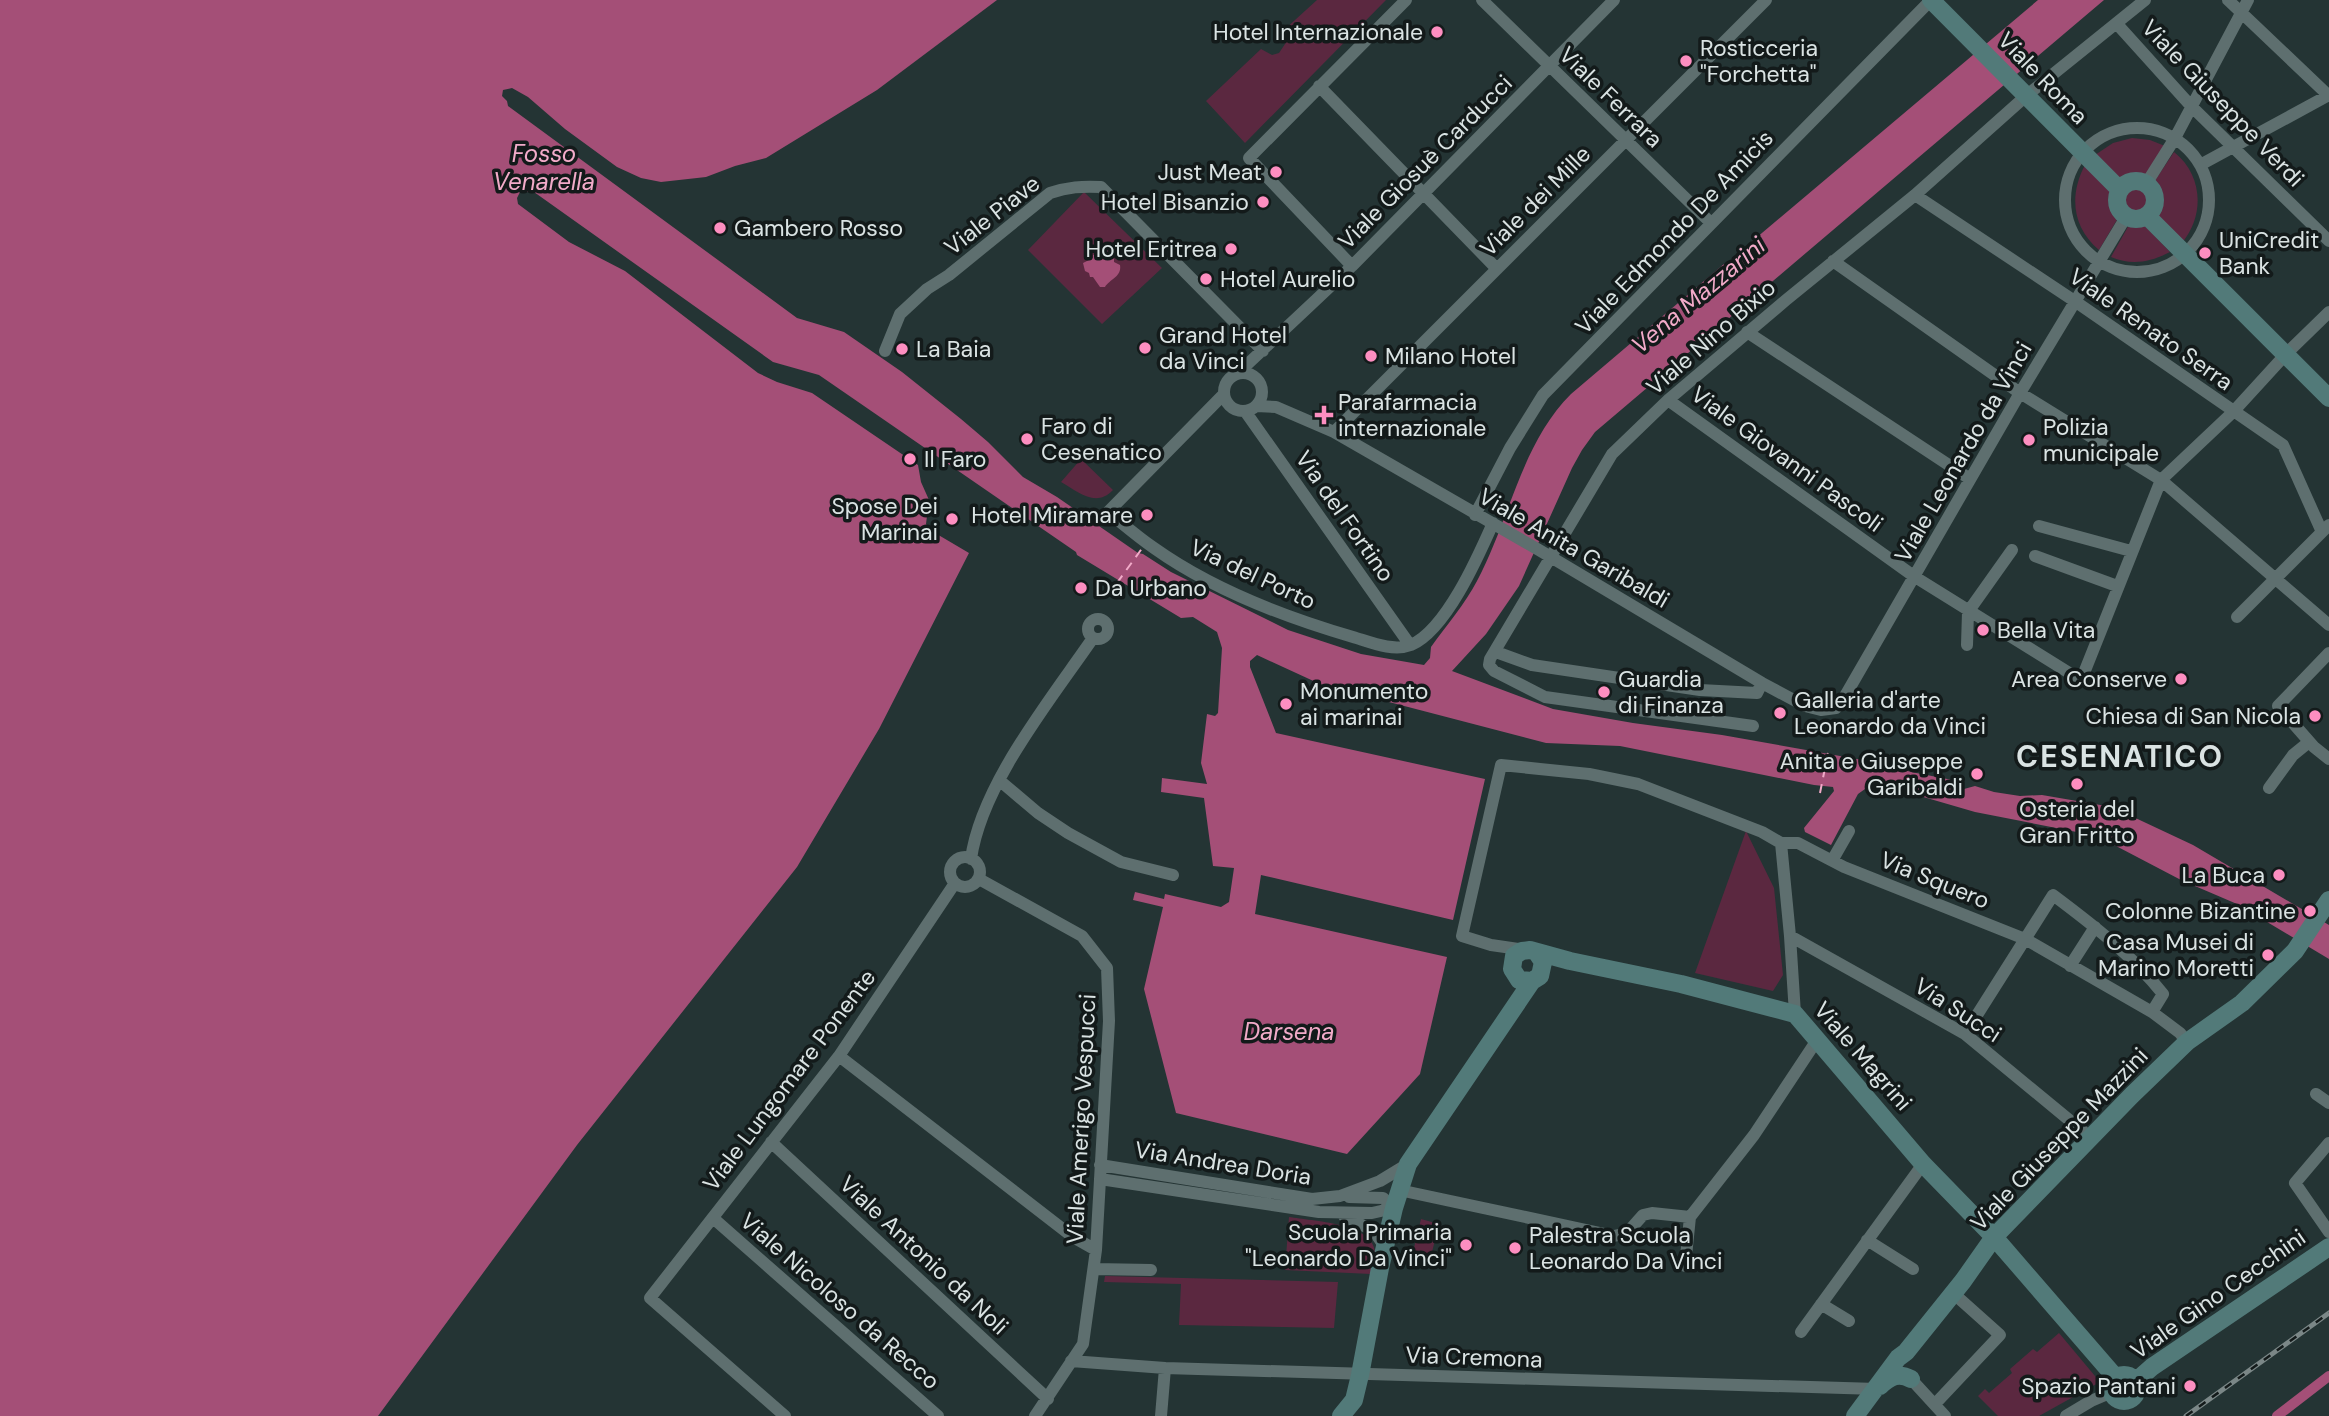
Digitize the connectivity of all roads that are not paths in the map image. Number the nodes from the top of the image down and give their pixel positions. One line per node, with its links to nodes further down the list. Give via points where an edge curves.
1 (1406, 0): 12 (street)
2 (1482, 0): 11 (street, Viale Ferrara)
3 (1614, 0): 11 (street, Viale Giosuè Carducci)
4 (1766, 0): 17 (street, Viale dei Mille)
5 (1931, 0): 13 (street, Viale Roma); 27 (street, Viale Edmondo De Amicis)
6 (2145, 0): 10 (street, Viale Nino Bixio)
7 (2228, 0): 9 (street)
8 (2248, 0): 9 (street)
9 (2241, 12): 14 (street); 15 (street)
10 (2117, 24): 13 (street, Viale Nino Bixio); 15 (street, Viale Giuseppe Verdi)
11 (1549, 66): 17 (street, Viale Ferrara); 23 (street, Viale Giosuè Carducci)
12 (1319, 86): 23 (street); 32 (street, via 1248,158)
13 (2023, 93): 19 (street, Viale Roma); 24 (street, Viale Nino Bixio)
14 (2329, 95): 18 (street)
15 (2191, 106): 16 (street); 18 (street, Viale Giuseppe Verdi)
16 (2175, 138): 19 (street, via 2136,127 2097,139); 20 (street); 21 (street)
17 (1626, 140): 27 (street, Viale Ferrara); 33 (street, Viale dei Mille)
18 (2233, 148): 20 (street); 28 (street, Viale Giuseppe Verdi)
19 (2082, 153): 22 (street, Viale Roma); 31 (street, via 2066,185 2066,212 2075,237)
20 (2200, 165): 29 (street, via 2207,181 2207,216 2202,233)
21 (2147, 184): 22 (street, via 2135,181); 25 (street, via 2155,206)
22 (2120, 190): 26 (street, via 2118,205)
23 (1424, 194): 32 (street, Viale Giosuè Carducci); 33 (street)
24 (1915, 195): 30 (street, Viale Nino Bixio); 34 (street, Viale Renato Serra)
25 (2147, 216): 26 (street, via 2137,220); 29 (street)
26 (2126, 217): 31 (street, Viale Leonardo da Vinci)
27 (1711, 223): 52 (street, Viale Edmondo De Amicis, via 1543,395)
28 (2329, 241)
29 (2184, 255): 31 (street, via 2159,270 2138,273 2118,271); 39 (street)
30 (1833, 261): 36 (street, Viale Nino Bixio); 42 (street)
31 (2100, 262): 34 (street, Viale Leonardo da Vinci)
32 (1352, 266): 38 (street, Viale Giosuè Carducci)
33 (1497, 269): 49 (street, Viale dei Mille)
34 (2076, 302): 42 (street, Viale Leonardo da Vinci); 47 (street, Viale Renato Serra)
35 (2329, 312): 39 (street)
36 (1747, 332): 45 (street, Viale Nino Bixio); 50 (street)
37 (885, 351): 38 (street, Viale Piave, via 900,314 928,289 1050,193 1080,186 1101,187)
38 (1264, 351): 40 (street, Viale Giosuè Carducci); 41 (street)
39 (2286, 354): 44 (street); 47 (street)
40 (1237, 374): 41 (street, via 1249,374); 43 (street, via 1227,382)
41 (1261, 386): 46 (street, via 1262,396); 48 (street, Viale Anita Garibaldi)
42 (2020, 393): 50 (street, Viale Leonardo da Vinci); 51 (street)
43 (1224, 394): 46 (street, via 1234,409); 67 (street, Via del Porto, via 1108,512 1156,550 1282,615 1390,647)
44 (2329, 398)
45 (1668, 400): 59 (street, Viale Nino Bixio, via 1612,454); 60 (street, Viale Giovanni Pascoli)
46 (1251, 409): 48 (street, Viale Anita Garibaldi, via 1272,406); 67 (street, Via del Fortino)
47 (2233, 412): 51 (street); 55 (street, Viale Renato Serra, via 2283,445)
48 (1294, 413): 49 (street, Viale Anita Garibaldi)
49 (1334, 432): 52 (street, Viale Anita Garibaldi)
50 (1970, 479): 60 (street, Viale Leonardo da Vinci)
51 (2161, 480): 57 (street); 61 (street)
52 (1475, 514): 53 (street, Viale Anita Garibaldi)
53 (1493, 523): 59 (street, Viale Anita Garibaldi); 67 (street, via 1472,571 1436,625)
54 (2039, 526): 57 (street)
55 (2326, 528): 61 (street)
56 (2012, 550): 63 (street)
57 (2131, 551): 62 (street)
58 (2035, 556): 62 (street)
59 (1551, 558): 69 (street, Viale Nino Bixio); 71 (street, Viale Anita Garibaldi)
60 (1915, 577): 63 (street, Viale Giovanni Pascoli); 72 (street, Viale Leonardo da Vinci)
61 (2275, 578): 64 (street); 65 (street)
62 (2117, 586): 63 (street, Viale Giovanni Pascoli, via 2080,679)
63 (1968, 612): 68 (street)
64 (2237, 617)
65 (2329, 625)
66 (1093, 638): 76 (street, Viale Lungomare Ponente)
67 (1410, 645)
68 (1967, 645)
69 (1496, 652): 71 (street, via 1532,665 1700,690 1757,693); 73 (street, Viale Nino Bixio, via 1489,665 1545,697)
70 (2329, 653): 74 (street, via 2278,706)
71 (1762, 683): 72 (street, Viale Anita Garibaldi, via 1805,706)
72 (1836, 708)
73 (1753, 726)
74 (2309, 742): 75 (street); 77 (street, via 2292,755)
75 (2329, 759)
76 (999, 780): 81 (street, Viale Lungomare Ponente, via 975,835); 84 (street, via 1038,813 1121,862)
77 (2269, 788)
78 (1849, 831): 82 (street)
79 (1781, 843): 80 (street, Via Squero); 83 (street); 91 (street, Viale Magrini, via 1638,784 1501,765 1462,936)
80 (1798, 844): 82 (street, Via Squero); 83 (street)
81 (971, 859): 85 (street, via 978,865); 86 (street, Viale Lungomare Ponente, via 961,858 953,864)
82 (1833, 859): 90 (street, Via Squero)
83 (1785, 871): 89 (street)
84 (1174, 875)
85 (979, 879): 86 (street, via 968,887); 109 (street, Viale Amerigo Vespucci, via 1082,936 1107,968 1109,1021)
86 (955, 883): 101 (street, Viale Lungomare Ponente)
87 (2329, 900): 100 (street, Viale Giuseppe Mazzini, via 2302,943 2242,1003)
88 (2095, 927): 90 (street, via 2053,895); 94 (street); 96 (street, via 2143,969 2163,994)
89 (1790, 936): 97 (street); 98 (street, Via Succi)
90 (2025, 939): 94 (street, Via Squero); 98 (street)
91 (1491, 945): 92 (street, Viale Magrini); 95 (street, Viale Magrini)
92 (1532, 951): 93 (street, Viale Magrini); 95 (street, via 1543,962); 95 (street, via 1514,956)
93 (1570, 961): 95 (street); 97 (street, Viale Magrini)
94 (2070, 966): 96 (street, Via Squero)
95 (1526, 975): 107 (street, via 1519,1000)
96 (2152, 1012): 100 (street, Via Squero)
97 (1795, 1014): 99 (street, Viale Magrini)
98 (1965, 1034): 104 (street, Via Succi)
99 (1817, 1040): 108 (street, Viale Magrini); 115 (street, via 1754,1135)
100 (2187, 1042): 104 (street, Viale Giuseppe Mazzini)
101 (839, 1056): 105 (street, Viale Lungomare Ponente); 122 (street)
102 (2316, 1094): 103 (street)
103 (2329, 1104)
104 (2091, 1138): 118 (street, Viale Giuseppe Mazzini)
105 (771, 1142): 116 (street, Viale Lungomare Ponente); 139 (street, Viale Antonio da Noli)
106 (2329, 1143): 117 (street, Viale Gino Cecchini, via 2295,1183)
107 (1408, 1164): 111 (street, Via Andrea Doria); 113 (street)
108 (1923, 1164): 118 (street, Viale Magrini); 119 (street)
109 (1100, 1165): 110 (street, Viale Amerigo Vespucci); 112 (street, Via Andrea Doria)
110 (1100, 1179): 112 (street, Via Andrea Doria); 122 (street, Viale Amerigo Vespucci)
111 (1340, 1196): 112 (street, Via Andrea Doria); 113 (street, Via Andrea Doria)
112 (1266, 1198): 114 (street, Via Andrea Doria)
113 (1397, 1199): 114 (street, Via Andrea Doria, via 1372,1213); 115 (street, via 1614,1236 1627,1233 1643,1215); 120 (street)
114 (1337, 1213): 120 (street, Via Andrea Doria, via 1374,1231)
115 (1690, 1217): 123 (street)
116 (713, 1218): 141 (street, Viale Lungomare Ponente, via 650,1298); 142 (street, Viale Nicoloso da Recco)
117 (2329, 1232)
118 (1994, 1237): 127 (street, Viale Magrini); 128 (street, Viale Giuseppe Mazzini)
119 (1867, 1240): 125 (street); 129 (street)
120 (1385, 1247): 135 (street)
121 (2329, 1247): 137 (street, Viale Gino Cecchini, via 2134,1382 2124,1376)
122 (1096, 1250): 124 (street, Viale Amerigo Vespucci)
123 (1685, 1266)
124 (1094, 1269): 126 (street); 133 (street, Viale Amerigo Vespucci, via 1083,1343)
125 (1913, 1269)
126 (1151, 1270)
127 (2033, 1282): 128 (street, via 2004,1263 1992,1261 1981,1265); 137 (street, Viale Magrini)
128 (1958, 1287): 132 (street, Viale Giuseppe Mazzini); 140 (street, via 2000,1335)
129 (1821, 1304): 130 (street); 131 (street)
130 (1849, 1321)
131 (1801, 1332)
132 (1906, 1352): 136 (street); 138 (street, Viale Giuseppe Mazzini)
133 (1071, 1361): 134 (street, Via Cremona); 139 (street, Viale Amerigo Vespucci)
134 (1165, 1368): 135 (street, Via Cremona); 144 (street)
135 (1360, 1375): 138 (street, Via Cremona); 145 (street, via 1354,1400)
136 (1911, 1379): 138 (street, via 1899,1375); 140 (street)
137 (2114, 1385): 148 (street)
138 (1878, 1387): 146 (street, Viale Giuseppe Mazzini)
139 (1048, 1399): 143 (street, Viale Amerigo Vespucci)
140 (1935, 1404): 147 (street)
141 (785, 1416)
142 (938, 1416)
143 (1035, 1416)
144 (1161, 1416)
145 (1341, 1416)
146 (1854, 1416)
147 (1945, 1416)
148 (2066, 1416)

